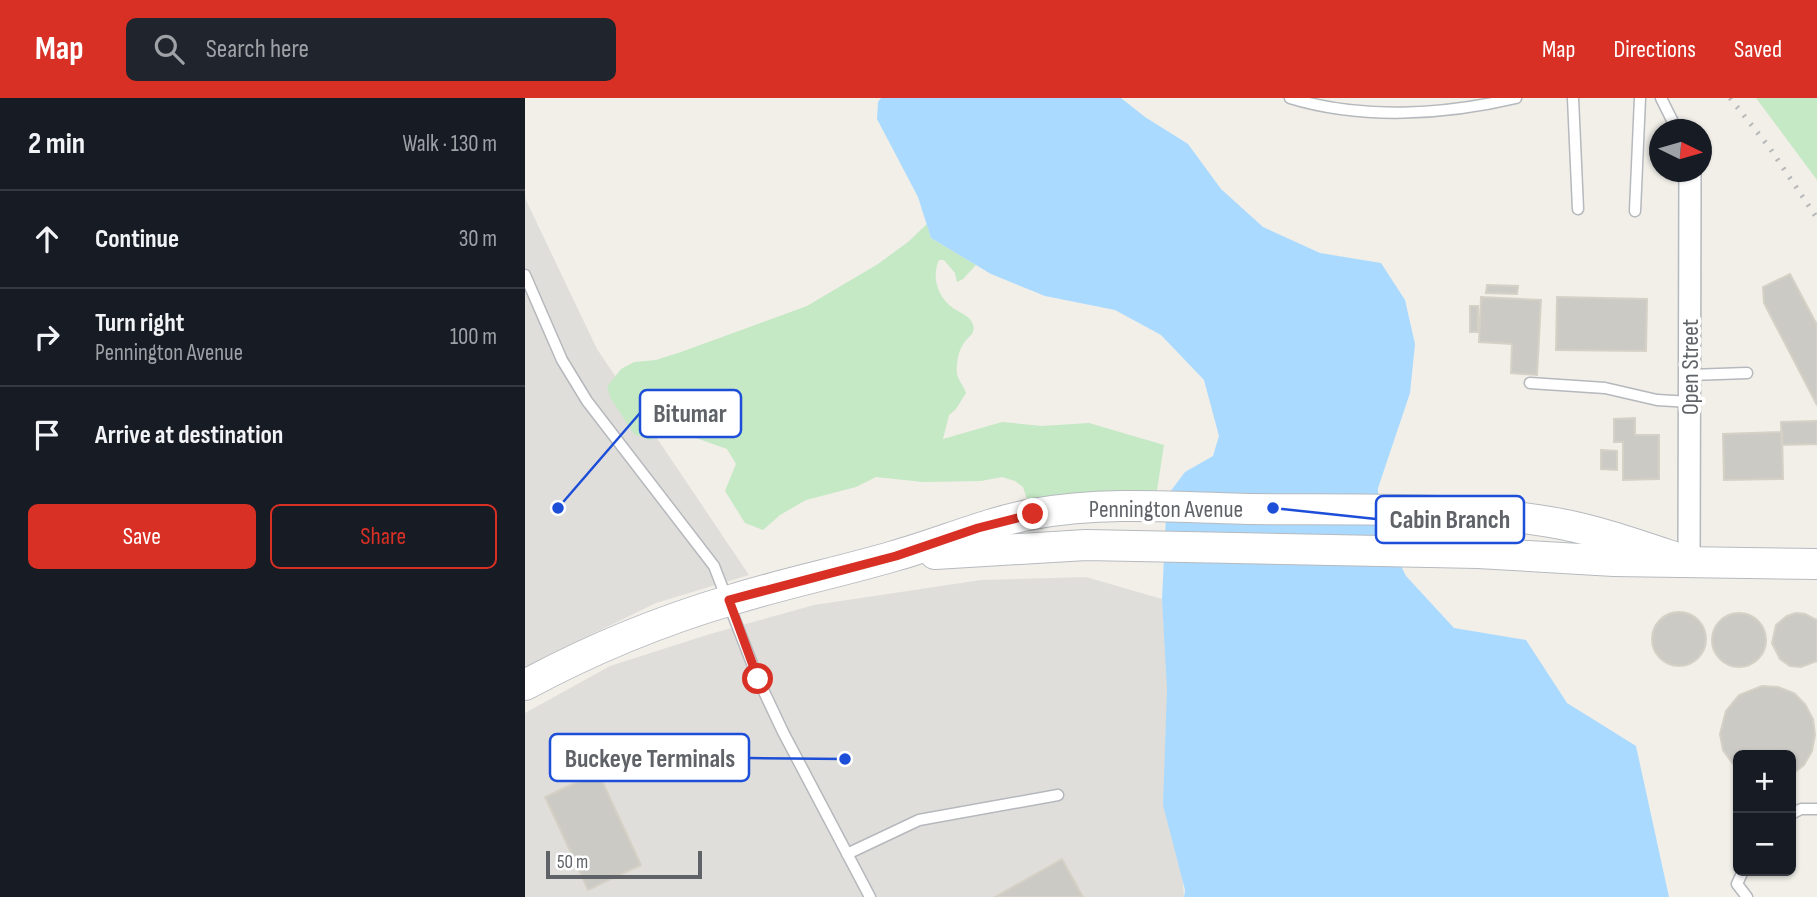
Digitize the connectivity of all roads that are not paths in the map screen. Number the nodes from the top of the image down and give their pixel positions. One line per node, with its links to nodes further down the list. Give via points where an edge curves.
1 (1290, 98): 2 (lane, via 1309,104 1412,113)
2 (1516, 98)
3 (1573, 98): 8 (lane)
4 (1640, 98): 9 (lane)
5 (1661, 98): 6 (lane)
6 (1672, 119)
7 (1690, 182): 12 (street, Open Street)
8 (1578, 209)
9 (1635, 211)
10 (525, 275): 18 (lane, via 562,360 587,401 714,566)
11 (1747, 373): 12 (lane)
12 (1690, 375): 14 (street, Open Street)
13 (1530, 383): 14 (lane, via 1605,388)
14 (1690, 402): 16 (street, Open Street)
15 (896, 556): 16 (main road, Pennington Avenue, via 1086,545); 16 (main road, Pennington Avenue, via 1033,514 1146,507 1414,511 1551,522); 18 (main road, Pennington Avenue)
16 (1689, 562): 17 (main road, Pennington Avenue)
17 (1817, 564)
18 (729, 600): 19 (main road, Pennington Avenue, via 651,627); 23 (lane, via 783,733)
19 (525, 685)
20 (1058, 796): 23 (lane, via 919,820)
21 (1817, 809): 22 (lane)
22 (1793, 813)
23 (847, 854): 25 (lane)
24 (1741, 876): 26 (lane, via 1737,884)
25 (870, 897)
26 (1747, 897)

